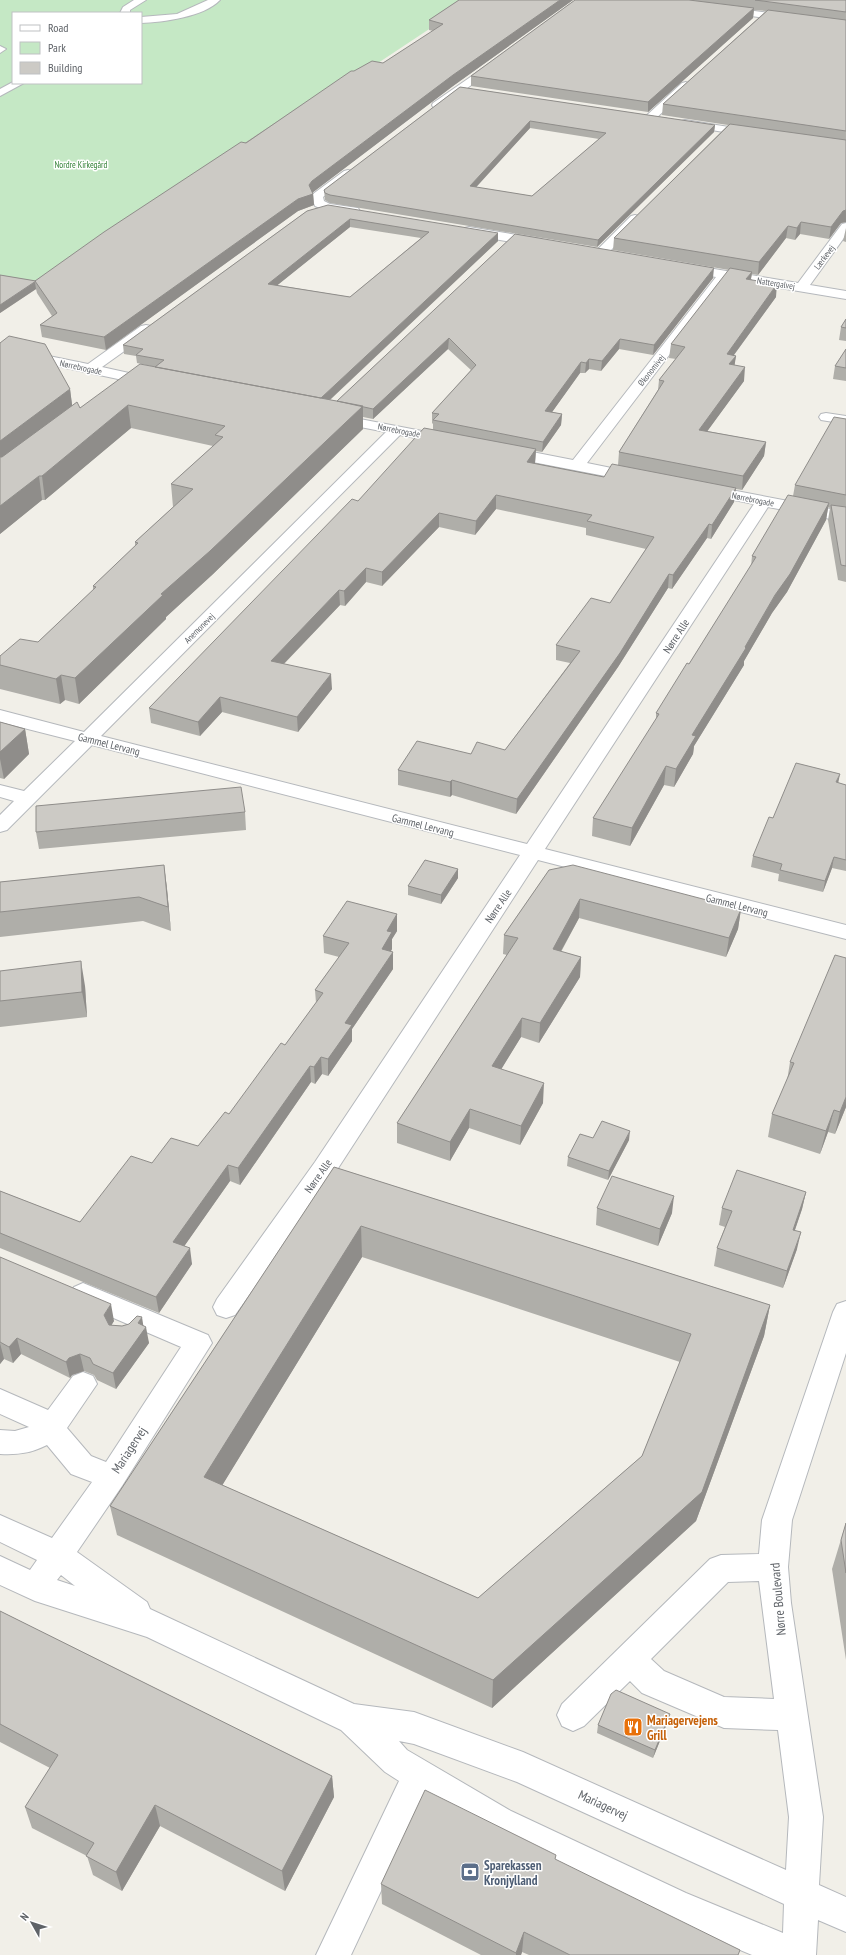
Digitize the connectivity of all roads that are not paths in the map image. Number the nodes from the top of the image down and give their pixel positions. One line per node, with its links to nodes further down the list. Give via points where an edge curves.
1 (140, 0): 4 (street)
2 (215, 0): 6 (street, via 189,14 166,19)
3 (717, 9): 5 (street)
4 (124, 12)
5 (764, 15): 7 (street); 8 (street)
6 (142, 20)
7 (752, 25)
8 (846, 26)
9 (503, 56): 12 (street)
10 (695, 77): 16 (street, via 646,117)
11 (17, 84): 14 (street)
12 (458, 89): 13 (street); 15 (street)
13 (474, 92)
14 (0, 93)
15 (427, 112)
16 (725, 129): 17 (street); 18 (street)
17 (763, 135)
18 (714, 140)
19 (354, 168): 20 (street, via 317,196 319,203)
20 (327, 207): 22 (street); 23 (street)
21 (643, 211): 30 (street)
22 (309, 213)
23 (365, 213)
24 (846, 227): 34 (street, Lærkevej)
25 (458, 229): 26 (street)
26 (511, 238): 27 (street); 28 (street)
27 (556, 246)
28 (500, 248)
29 (586, 251): 30 (street)
30 (601, 253): 31 (street)
31 (616, 256)
32 (670, 265): 33 (street, Nattergalvej)
33 (724, 275): 34 (street, Nattergalvej); 48 (street, Økonomivej)
34 (801, 288): 35 (street, Nattergalvej)
35 (846, 295)
36 (155, 323): 38 (street)
37 (0, 350): 38 (street, Nørrebrogade)
38 (91, 370): 39 (street, Nørrebrogade)
39 (129, 378): 40 (street, Nørrebrogade); 41 (street)
40 (168, 386)
41 (117, 388)
42 (335, 405): 45 (street, Nørrebrogade, via 323,416)
43 (826, 417): 44 (street)
44 (846, 420)
45 (397, 430): 46 (street, Nørrebrogade); 54 (street, Anemonevej)
46 (459, 442)
47 (496, 449): 48 (street)
48 (577, 465): 49 (street)
49 (647, 479)
50 (694, 488): 51 (street, Nørrebrogade)
51 (764, 501): 52 (street, Nørrebrogade); 58 (street, Nørre Alle)
52 (846, 517)
53 (0, 716): 54 (street, Gammel Lervang)
54 (88, 739): 56 (street, Anemonevej); 58 (street, Gammel Lervang)
55 (0, 791): 56 (street)
56 (28, 798): 57 (street, Anemonevej)
57 (0, 826)
58 (534, 853): 59 (street, Gammel Lervang); 61 (street, Nørre Alle, via 335,1172)
59 (846, 932)
60 (64, 1286): 67 (street, Mariagervej, via 129,1324 199,1343)
61 (226, 1308)
62 (846, 1312): 70 (street, Nørre Boulevard, via 777,1520)
63 (83, 1384): 65 (street)
64 (0, 1401): 65 (street, via 44,1421)
65 (50, 1429): 66 (street, via 21,1444); 67 (street, via 81,1465)
66 (0, 1442)
67 (112, 1477): 69 (street, Mariagervej)
68 (0, 1528): 69 (street, Mariagervej)
69 (57, 1556): 72 (street, Mariagervej); 73 (street, Mariagervej)
70 (773, 1567): 74 (street, via 721,1569); 76 (street, Nørre Boulevard)
71 (0, 1570): 72 (street, Mariagervej)
72 (35, 1587): 73 (street, Mariagervej)
73 (153, 1624): 77 (street, Mariagervej)
74 (630, 1660): 75 (street); 76 (street, via 653,1682 724,1712)
75 (573, 1715)
76 (792, 1715): 79 (street, Nørre Boulevard, via 806,1817)
77 (352, 1718): 78 (street, Mariagervej, via 396,1761); 79 (street, Mariagervej, via 414,1728 523,1768)
78 (419, 1774): 81 (street); 82 (street, Mariagervej, via 499,1823 674,1905)
79 (802, 1896): 80 (street, Mariagervej); 83 (street, Nørre Boulevard)
80 (846, 1915)
81 (333, 1955)
82 (794, 1955)
83 (799, 1955)

